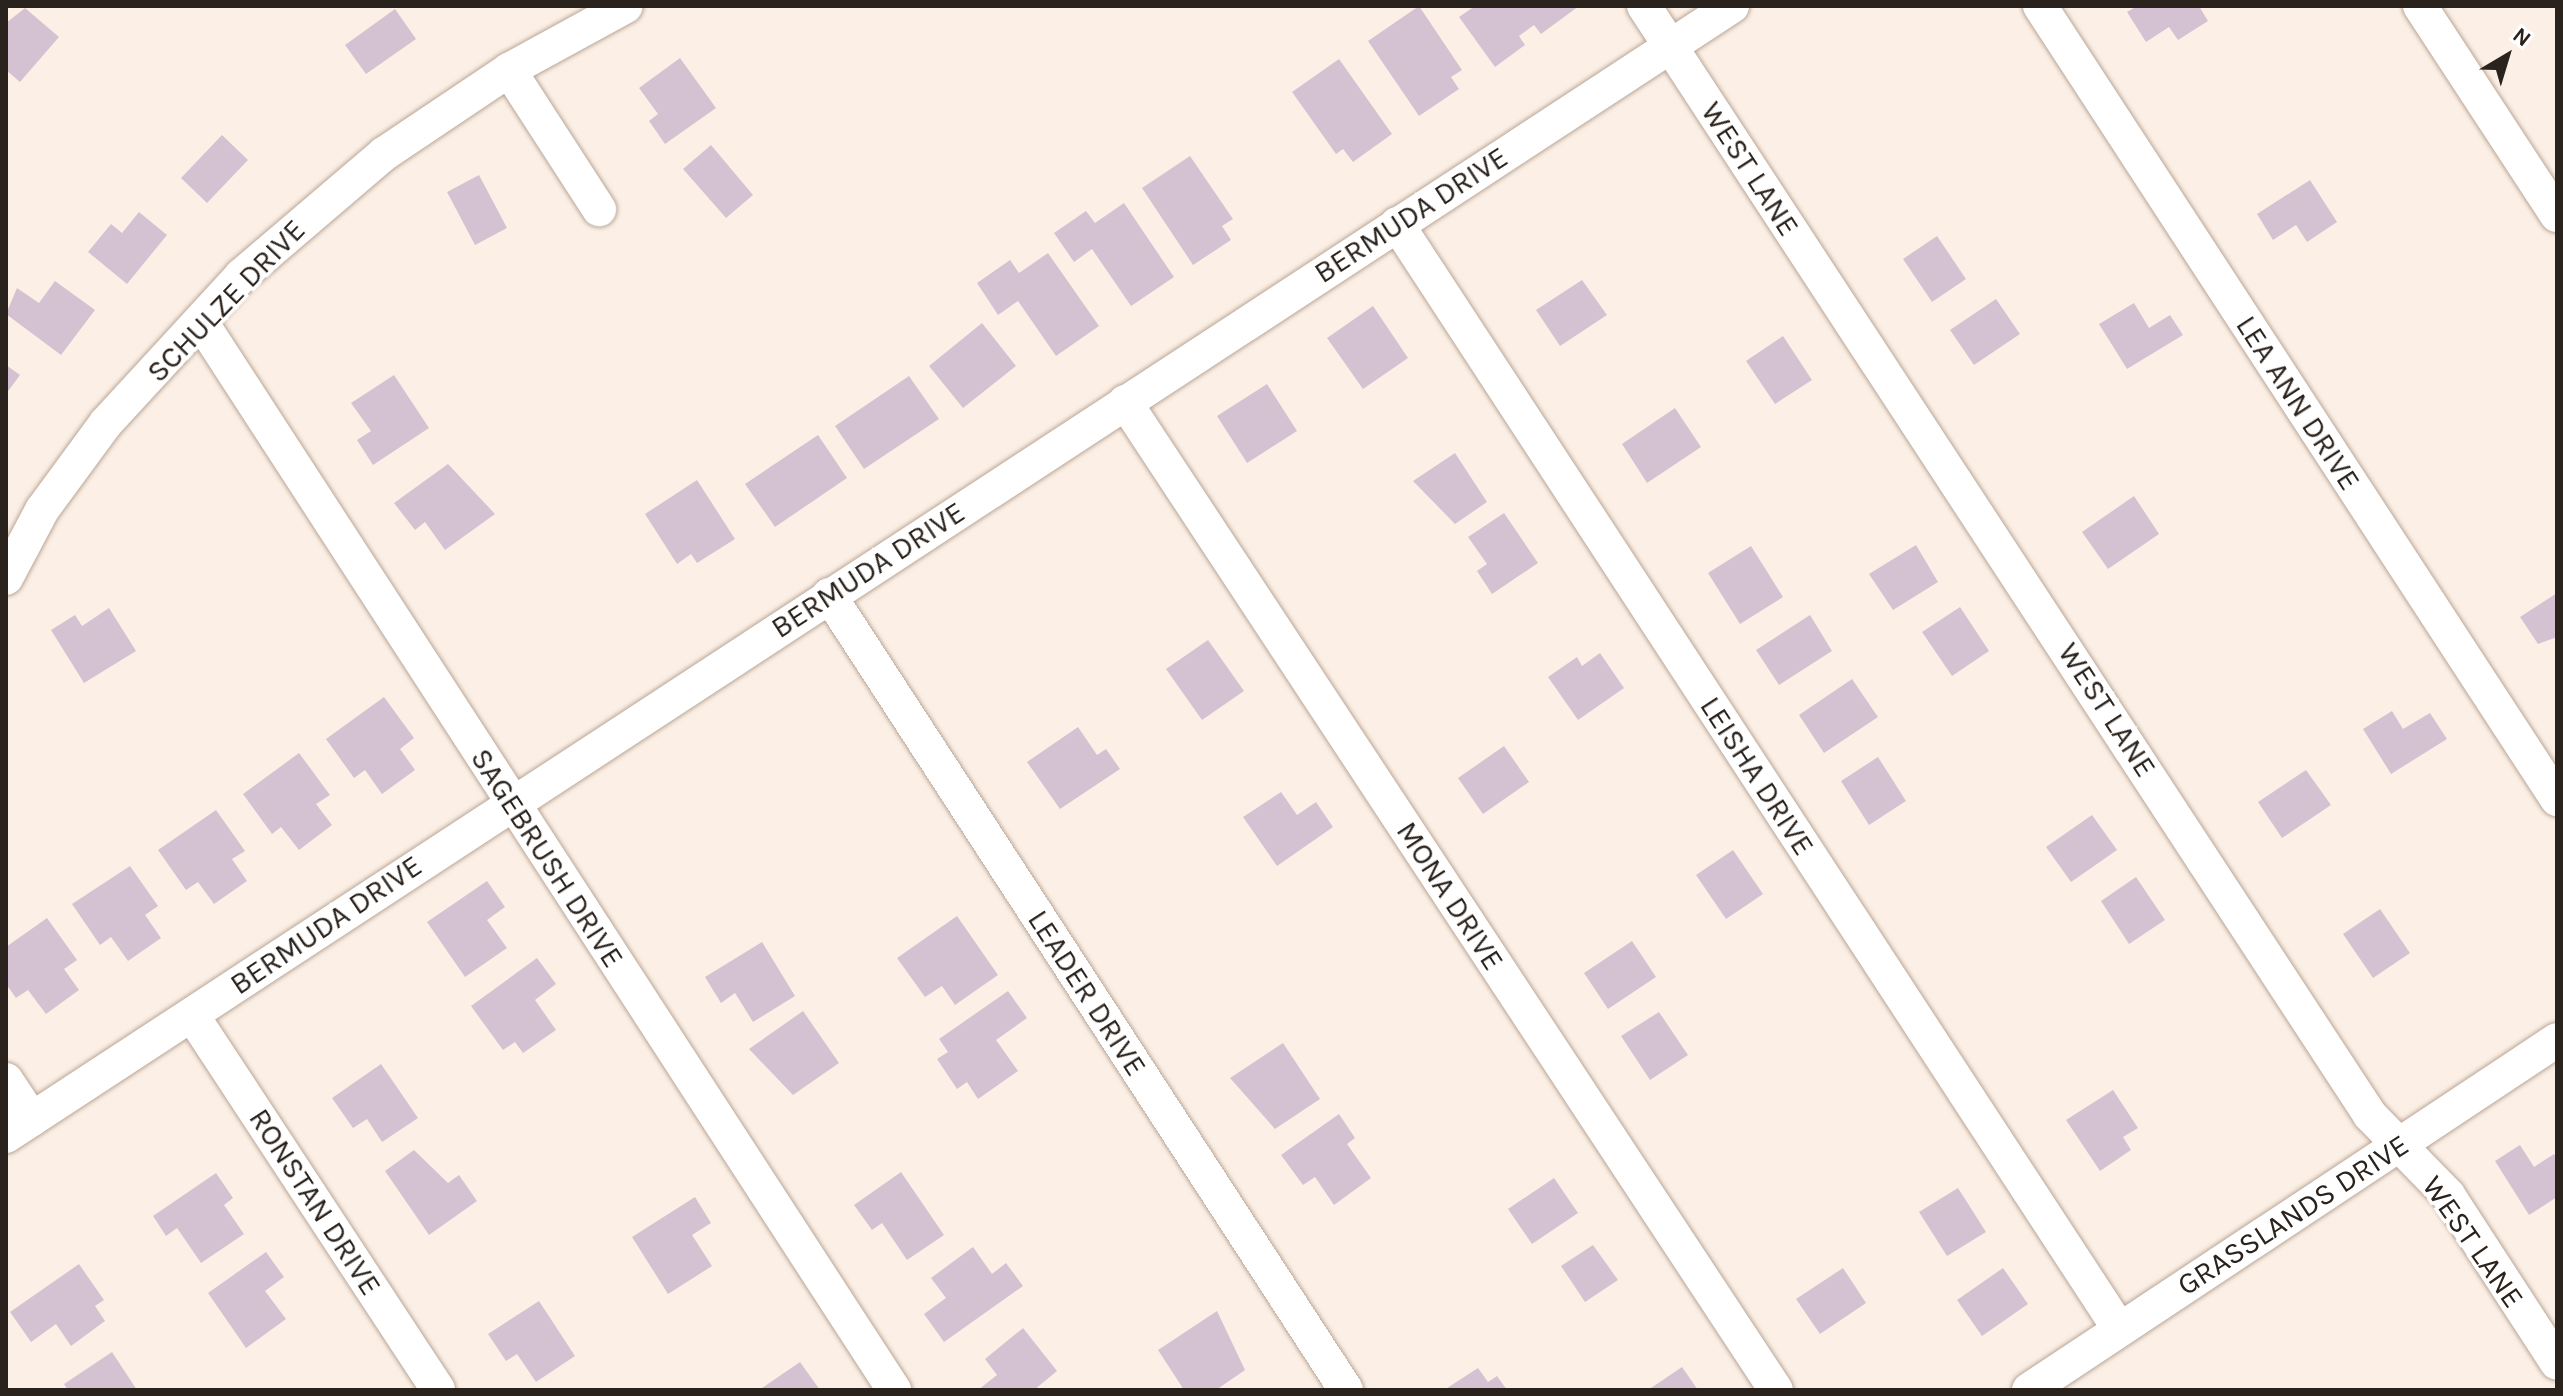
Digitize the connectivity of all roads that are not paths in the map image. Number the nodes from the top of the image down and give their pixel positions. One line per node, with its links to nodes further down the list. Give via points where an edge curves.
1 (626, 6): 7 (street, SCHULZE DRIVE)
2 (1644, 6): 6 (street)
3 (1732, 6): 6 (street, BERMUDA DRIVE)
4 (2040, 6): 15 (street, LEA ANN DRIVE)
5 (2420, 6): 9 (street)
6 (1669, 46): 10 (street, BERMUDA DRIVE); 21 (street, WEST LANE, via 2370,1115)
7 (509, 70): 8 (street); 11 (street, SCHULZE DRIVE, via 384,154 299,223 241,276)
8 (599, 209)
9 (2557, 215)
10 (1397, 224): 12 (street, BERMUDA DRIVE); 22 (street, LEISHA DRIVE)
11 (203, 325): 13 (street, SCHULZE DRIVE, via 106,423 42,510); 16 (street, SAGEBRUSH DRIVE)
12 (1125, 402): 14 (street, BERMUDA DRIVE); 27 (street, MONA DRIVE)
13 (6, 578)
14 (829, 595): 16 (street, BERMUDA DRIVE); 26 (street, LEADER DRIVE)
15 (2557, 799)
16 (511, 802): 17 (street, BERMUDA DRIVE); 25 (street, SAGEBRUSH DRIVE)
17 (192, 1015): 20 (street, BERMUDA DRIVE); 24 (street, RONSTAN DRIVE)
18 (2557, 1040): 21 (street, GRASSLANDS DRIVE)
19 (6, 1080): 20 (street)
20 (19, 1128)
21 (2400, 1146): 22 (street, GRASSLANDS DRIVE); 23 (street, WEST LANE, via 2448,1195)
22 (2118, 1327): 28 (street, GRASSLANDS DRIVE)
23 (2557, 1363)
24 (438, 1390)
25 (894, 1390)
26 (1346, 1390)
27 (1776, 1390)
28 (2029, 1390)

